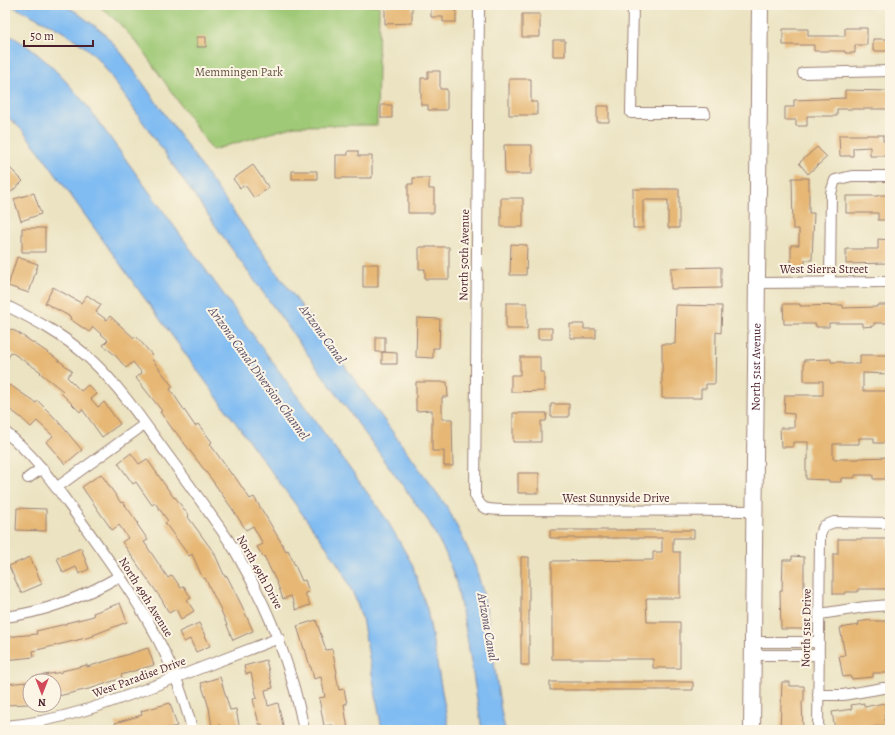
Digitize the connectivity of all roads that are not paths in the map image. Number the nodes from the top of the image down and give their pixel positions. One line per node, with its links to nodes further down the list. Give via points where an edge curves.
1 (479, 5): 17 (street, North 50th Avenue, via 475,487)
2 (633, 5): 6 (street, via 631,113)
3 (760, 5): 10 (main road, North 51st Avenue)
4 (890, 71): 5 (street)
5 (803, 73)
6 (704, 113)
7 (890, 176): 8 (street, via 852,176 835,180 832,193)
8 (830, 282): 9 (street, West Sierra Street); 10 (street, West Sierra Street)
9 (890, 282)
10 (757, 283): 18 (main road, North 51st Avenue)
11 (5, 305): 12 (street, North 49th Drive, via 67,340 89,358 107,376)
12 (145, 424): 16 (street); 24 (street, North 49th Drive, via 238,554)
13 (5, 432): 14 (street, North 49th Avenue)
14 (42, 468): 15 (street); 16 (street, North 49th Avenue)
15 (28, 478)
16 (56, 488): 20 (street, North 49th Avenue)
17 (479, 505): 18 (street, West Sunnyside Drive, via 486,509 513,510)
18 (755, 511): 26 (main road, North 51st Avenue)
19 (890, 523): 22 (street, North 51st Drive, via 834,522 824,526 820,535)
20 (120, 576): 23 (street, via 51,607); 28 (street, North 49th Avenue, via 156,634)
21 (890, 606): 22 (street)
22 (820, 614): 25 (street, North 51st Drive)
23 (5, 617)
24 (279, 638): 28 (street, West Paradise Drive); 33 (street, North 49th Drive, via 293,680)
25 (819, 642): 26 (street); 27 (street, North 51st Drive)
26 (753, 648): 27 (street); 34 (main road, North 51st Avenue)
27 (819, 655): 30 (street, North 51st Drive)
28 (176, 677): 31 (street, West Paradise Drive, via 72,715); 32 (street, North 49th Avenue)
29 (890, 688): 30 (street, via 842,695)
30 (818, 695): 35 (street, North 51st Drive)
31 (5, 726)
32 (192, 730)
33 (304, 730)
34 (752, 730)
35 (818, 730)

